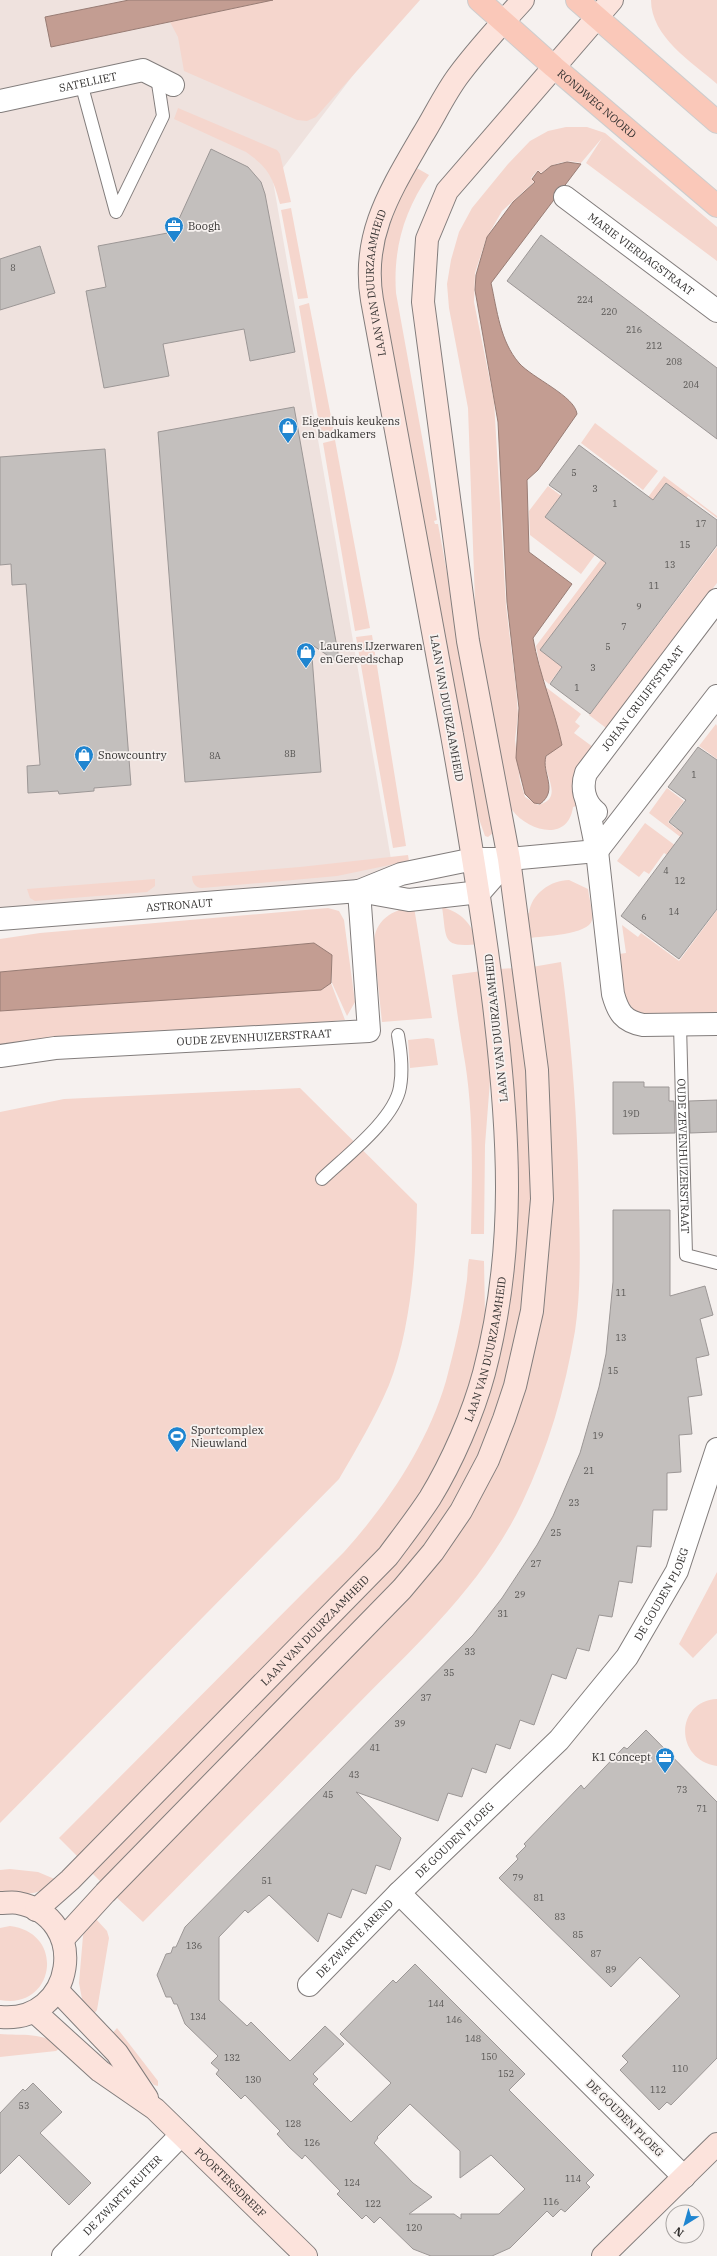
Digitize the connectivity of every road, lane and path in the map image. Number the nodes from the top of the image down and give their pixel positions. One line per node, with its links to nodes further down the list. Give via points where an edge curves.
1 (479, 0): 6 (main road, RONDWEG NOORD)
2 (523, 0): 6 (street, LAAN VAN DUURZAAMHEID)
3 (577, 0): 5 (main road)
4 (612, 0): 5 (street)
5 (597, 18): 7 (street); 11 (main road)
6 (503, 22): 7 (main road, RONDWEG NOORD); 20 (street, LAAN VAN DUURZAAMHEID, via 457,77 388,195 376,226 370,269 372,300)
7 (554, 67): 13 (main road, RONDWEG NOORD); 21 (street, via 447,191 427,239 423,302 468,641)
8 (165, 81): 9 (street, SATELLIET, via 144,70); 9 (lane, via 163,116 116,212)
9 (81, 83): 10 (street, SATELLIET)
10 (0, 100)
11 (717, 122)
12 (565, 197): 14 (street, MARIE VIERDAGSTRAAT)
13 (717, 206)
14 (717, 311)
15 (717, 600): 17 (street, JOHAN CRUIJFFSTRAAT, via 586,773 584,783)
16 (717, 696): 18 (street)
17 (587, 802): 18 (street, via 602,816 612,819); 19 (street, JOHAN CRUIJFFSTRAAT)
18 (623, 818): 19 (street)
19 (597, 851): 21 (street); 26 (street, via 616,1006 621,1015 632,1023)
20 (474, 859): 21 (street, ASTRONAUT); 22 (street, ASTRONAUT, via 400,874); 23 (street, LAAN VAN DUURZAAMHEID)
21 (509, 859): 23 (street); 36 (street, via 537,1070 542,1199 532,1312 525,1347 515,1386 488,1460 461,1511 433,1552 402,1589)
22 (359, 891): 23 (street, ASTRONAUT, via 409,900); 24 (street, ASTRONAUT); 28 (street, OUDE ZEVENHUIZERSTRAAT, via 369,1031 55,1048)
23 (480, 892): 35 (street, LAAN VAN DUURZAAMHEID, via 508,1143 508,1227 499,1306 484,1375 472,1410 441,1478 388,1556 70,1880)
24 (0, 919)
25 (717, 1024): 26 (street)
26 (680, 1025): 30 (lane, OUDE ZEVENHUIZERSTRAAT, via 686,1255)
27 (398, 1035): 29 (lane, via 401,1056 400,1089 386,1117)
28 (0, 1056)
29 (322, 1179)
30 (717, 1263)
31 (717, 1442): 32 (street, DE GOUDEN PLOEG)
32 (717, 1449): 33 (street, DE GOUDEN PLOEG, via 677,1571 627,1657 559,1740)
33 (399, 1893): 37 (street, DE ZWARTE AREND); 44 (street, DE GOUDEN PLOEG)
34 (0, 1903): 35 (street, via 18,1903)
35 (36, 1910): 36 (street, via 52,1922)
36 (62, 1939): 38 (street, via 66,1966 64,1979)
37 (309, 1985)
38 (58, 1991): 39 (street); 41 (street, POORTERSDREEF, via 117,2053)
39 (35, 2012): 40 (street, via 22,2017); 41 (street, POORTERSDREEF, via 100,2071)
40 (0, 2017)
41 (155, 2109): 42 (street, POORTERSDREEF)
42 (181, 2135): 45 (street, DE ZWARTE RUITER); 46 (street, POORTERSDREEF)
43 (717, 2144): 44 (street)
44 (684, 2177): 47 (street)
45 (63, 2256)
46 (306, 2256)
47 (603, 2256)

